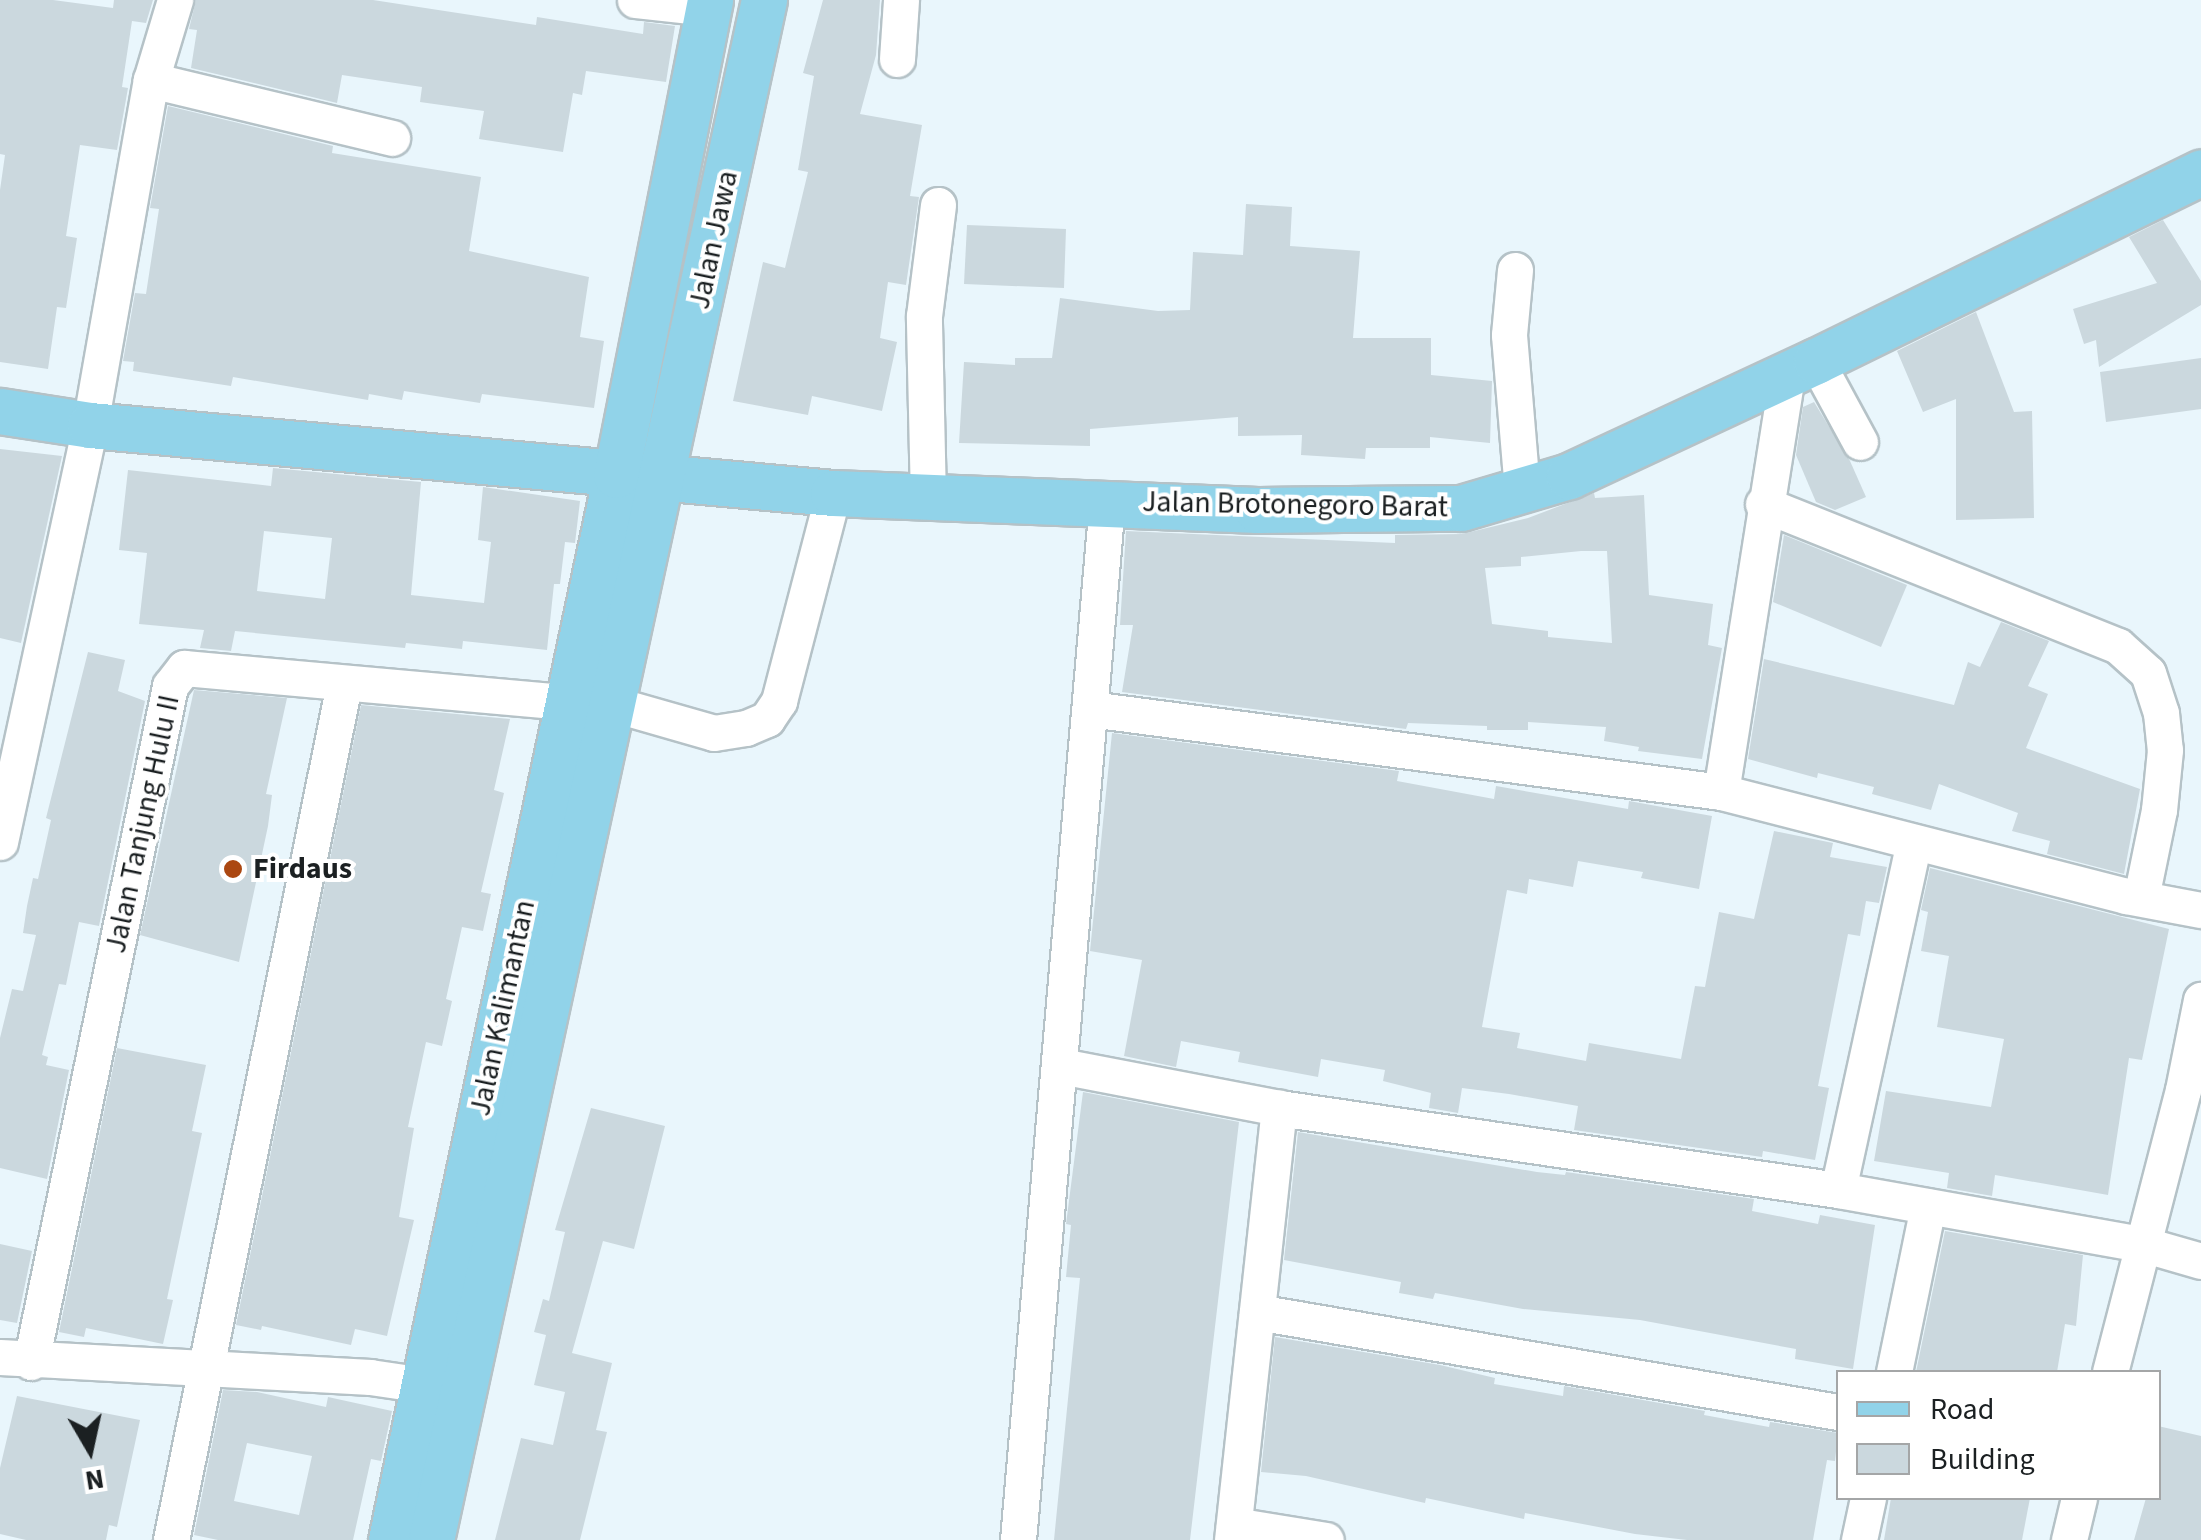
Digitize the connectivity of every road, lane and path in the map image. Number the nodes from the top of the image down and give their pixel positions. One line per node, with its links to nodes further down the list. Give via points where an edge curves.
1 (635, 0): 5 (street)
2 (764, 0): 17 (main road, Jalan Jawa)
3 (901, 0): 6 (street)
4 (171, 1): 7 (street)
5 (709, 4): 16 (main road, Jalan Jawa)
6 (896, 59)
7 (150, 80): 8 (street); 14 (street)
8 (392, 138)
9 (2201, 172): 12 (main road, Jalan Brotonegoro Barat)
10 (938, 204): 20 (street, via 924,316)
11 (1515, 270): 18 (street, via 1509,335)
12 (1802, 368): 15 (street); 18 (main road, Jalan Brotonegoro Barat, via 1569,476); 22 (street)
13 (0, 411): 14 (main road, Jalan Brotonegoro Barat)
14 (90, 425): 16 (main road, Jalan Brotonegoro Barat); 28 (street)
15 (1860, 442)
16 (616, 476): 17 (main road, Jalan Brotonegoro Barat); 24 (main road, Jalan Kalimantan)
17 (662, 480): 19 (main road, Jalan Brotonegoro Barat); 25 (main road, Jalan Kalimantan)
18 (1522, 490): 21 (main road, Jalan Brotonegoro Barat, via 1461,508 1258,510)
19 (833, 492): 20 (main road, Jalan Brotonegoro Barat); 25 (street, via 779,701 767,719 714,732)
20 (928, 499): 21 (main road, Jalan Brotonegoro Barat)
21 (1107, 501): 26 (street)
22 (1763, 504): 27 (street); 30 (street, via 2118,646 2148,673 2165,750)
23 (344, 684): 24 (street, Jalan Tanjung Hulu II); 42 (street, Jalan Tanjung Hulu II, via 204,667 184,668 170,686); 43 (street)
24 (568, 702): 36 (main road, Jalan Kalimantan)
25 (613, 704): 36 (main road, Jalan Kalimantan)
26 (1090, 709): 27 (street); 33 (street)
27 (1722, 792): 29 (street)
28 (0, 842)
29 (1914, 842): 30 (street); 37 (street)
30 (2141, 898): 31 (street)
31 (2201, 910)
32 (2201, 1000): 34 (street)
33 (1061, 1066): 35 (street); 54 (street)
34 (2192, 1092): 39 (street)
35 (1279, 1108): 37 (street); 41 (street)
36 (502, 1116): 46 (main road, Jalan Kalimantan); 53 (main road, Jalan Kalimantan)
37 (1838, 1190): 38 (street)
38 (1928, 1206): 39 (street); 44 (street)
39 (2142, 1244): 40 (street); 45 (street)
40 (2201, 1261)
41 (1257, 1312): 47 (street); 50 (street)
42 (15, 1360): 43 (street)
43 (208, 1368): 46 (street); 51 (street)
44 (1894, 1370)
45 (2110, 1370)
46 (424, 1385): 52 (main road, Jalan Kalimantan)
47 (1836, 1412)
48 (1868, 1500): 56 (street)
49 (2079, 1500): 57 (street)
50 (1233, 1533): 55 (street)
51 (170, 1540)
52 (391, 1540)
53 (431, 1540)
54 (1018, 1540)
55 (1326, 1540)
56 (1859, 1540)
57 (2069, 1540)

